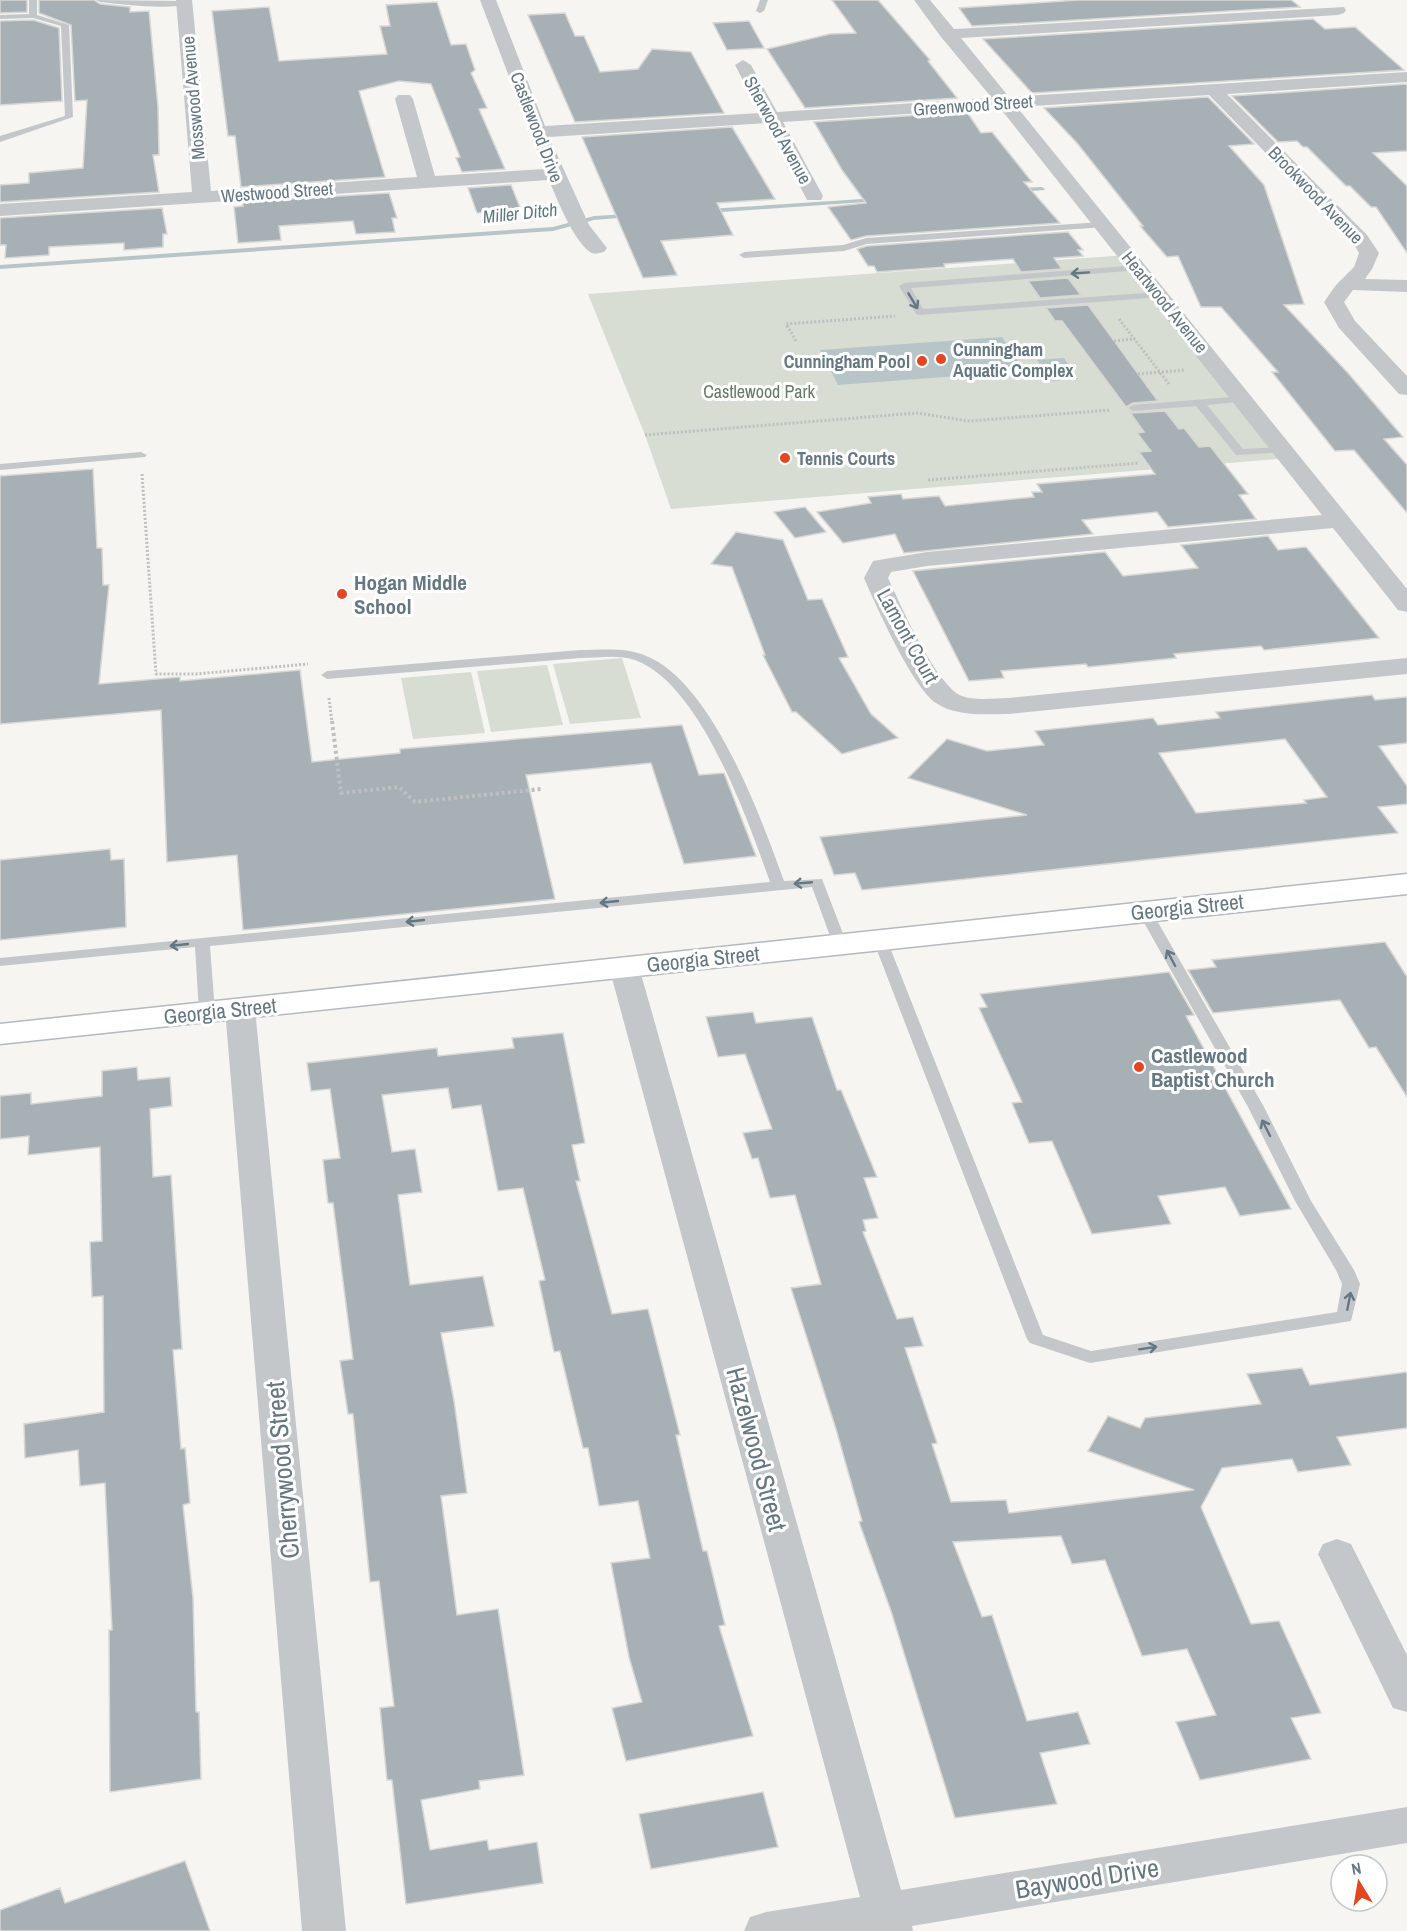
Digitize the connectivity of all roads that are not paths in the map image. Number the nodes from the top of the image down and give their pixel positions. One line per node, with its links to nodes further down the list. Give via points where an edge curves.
1 (33, 0): 9 (lane)
2 (100, 0): 6 (lane, via 159,4)
3 (488, 0): 18 (street, Castlewood Drive)
4 (764, 0): 8 (lane)
5 (921, 0): 11 (street, Heartwood Avenue)
6 (184, 1): 23 (street, Mosswood Avenue)
7 (1338, 10): 11 (street)
8 (760, 11)
9 (33, 16): 10 (lane); 19 (lane, via 65,25 69,117)
10 (0, 17)
11 (947, 34): 16 (street, Heartwood Avenue)
12 (743, 64): 17 (street, Sherwood Avenue)
13 (1407, 77): 14 (street, Greenwood Street)
14 (1213, 90): 16 (street, Greenwood Street); 29 (street, Brookwood Avenue, via 1360,239 1369,253 1366,267)
15 (404, 99): 21 (street)
16 (1002, 103): 17 (street, Greenwood Street); 25 (street, Heartwood Avenue)
17 (772, 117): 18 (street, Greenwood Street); 22 (street, Sherwood Avenue)
18 (538, 132): 20 (street, Castlewood Drive)
19 (0, 139)
20 (555, 174): 21 (street, Westwood Street); 26 (street, Castlewood Drive, via 577,221)
21 (427, 182): 23 (street, Westwood Street)
22 (814, 196)
23 (202, 197): 24 (street, Westwood Street)
24 (0, 210)
25 (1102, 225): 27 (lane); 28 (street, Heartwood Avenue)
26 (597, 248)
27 (744, 255)
28 (1139, 268): 31 (street, Heartwood Avenue); 31 (lane, one-way to 31, via 904,285 920,312)
29 (1348, 284): 30 (street); 32 (street, Brookwood Avenue, via 1334,302 1346,324)
30 (1407, 286)
31 (1159, 295): 33 (street, Heartwood Avenue)
32 (1407, 389)
33 (1244, 399): 34 (lane); 36 (street, Heartwood Avenue)
34 (1199, 403): 35 (lane); 36 (lane, via 1240,453)
35 (1132, 408)
36 (1283, 450): 39 (street, Heartwood Avenue)
37 (141, 455): 38 (lane)
38 (0, 467)
39 (1339, 520): 40 (street, Heartwood Avenue); 41 (street, Lamont Court, via 927,559 882,566 876,578 927,675 944,698 967,705 1009,706)
40 (1407, 605)
41 (1407, 666)
42 (327, 675): 44 (lane, via 580,654 641,657 670,677 731,766)
43 (1407, 884): 45 (main road, Georgia Street)
44 (779, 886): 47 (lane, one-way to 47); 48 (lane, one-way to 44, via 817,882)
45 (1145, 912): 46 (main road, Georgia Street); 46 (lane, one-way to 45, via 1036,1339 1090,1356 1345,1317 1351,1284 1345,1270 1303,1201 1256,1107)
46 (880, 940): 48 (main road, Georgia Street)
47 (202, 942): 49 (lane, one-way to 49); 51 (lane)
48 (840, 944): 50 (main road, Georgia Street)
49 (0, 962)
50 (624, 968): 51 (main road, Georgia Street); 56 (street, Hazelwood Street)
51 (224, 1010): 52 (main road, Georgia Street); 57 (street, Cherrywood Street)
52 (0, 1034)
53 (1337, 1554): 54 (street)
54 (1407, 1696)
55 (1407, 1825): 56 (street, Baywood Drive)
56 (888, 1921): 58 (street, Baywood Drive)
57 (324, 1931)
58 (766, 1931)

